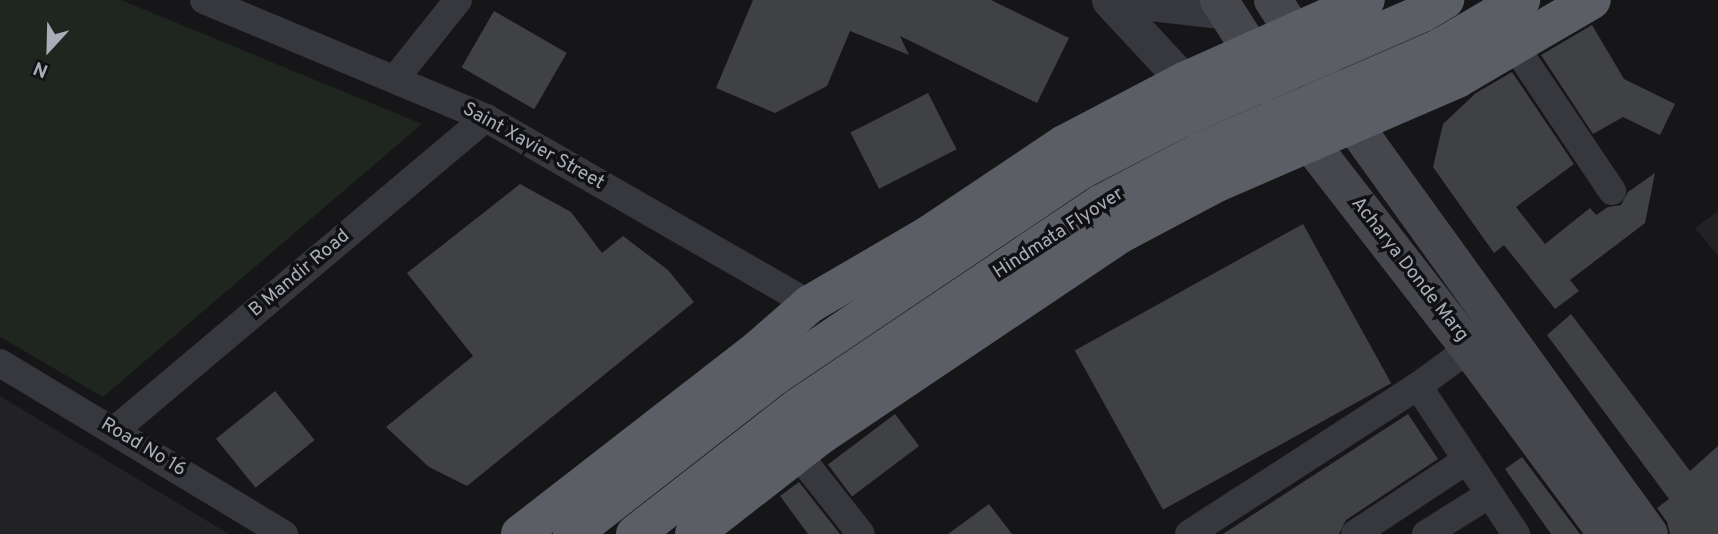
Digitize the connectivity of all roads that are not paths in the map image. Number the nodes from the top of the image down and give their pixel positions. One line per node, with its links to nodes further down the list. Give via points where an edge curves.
1 (204, 0): 14 (street, Saint Xavier Street)
2 (458, 0): 14 (street)
3 (1109, 0): 15 (street)
4 (1124, 0): 10 (street)
5 (1273, 0): 11 (main road, Acharya Donde Marg)
6 (1445, 0): 33 (highway, Hindmata Flyover, bridge, via 1184,117 1080,171 775,376)
7 (1521, 0): 34 (highway, Hindmata Flyover, bridge, via 1441,47 1201,151 1100,204 798,407)
8 (1592, 0): 12 (highway)
9 (1361, 2): 11 (highway); 16 (highway)
10 (1223, 6): 13 (main road, Acharya Donde Marg)
11 (1294, 32): 13 (highway); 18 (main road, Acharya Donde Marg)
12 (1514, 45): 16 (highway, via 1457,79); 21 (street)
13 (1252, 51): 15 (highway); 19 (main road, Acharya Donde Marg)
14 (395, 79): 17 (street, Saint Xavier Street)
15 (1184, 81): 20 (street); 22 (highway, via 1064,144 929,235)
16 (1402, 104): 18 (highway)
17 (486, 118): 22 (street, Saint Xavier Street); 26 (street, B Mandir Road)
18 (1354, 125): 19 (highway); 23 (main road, Acharya Donde Marg)
19 (1310, 143): 20 (highway); 23 (main road, Acharya Donde Marg)
20 (1224, 181): 27 (highway, via 1119,235)
21 (1612, 191)
22 (810, 304): 32 (highway)
23 (1484, 338): 25 (street); 41 (main road, Acharya Donde Marg); 42 (main road, Acharya Donde Marg)
24 (0, 363): 26 (street, Road No 16)
25 (1418, 386): 28 (street); 37 (street)
26 (114, 430): 31 (street, Road No 16)
27 (797, 453): 35 (highway); 36 (street)
28 (1467, 460): 29 (street); 38 (street)
29 (1490, 494): 30 (street); 40 (street)
30 (1459, 525): 39 (street)
31 (284, 534)
32 (520, 534)
33 (572, 534)
34 (635, 534)
35 (694, 534)
36 (861, 534)
37 (1189, 534)
38 (1355, 534)
39 (1426, 534)
40 (1516, 534)
41 (1607, 534)
42 (1649, 534)

